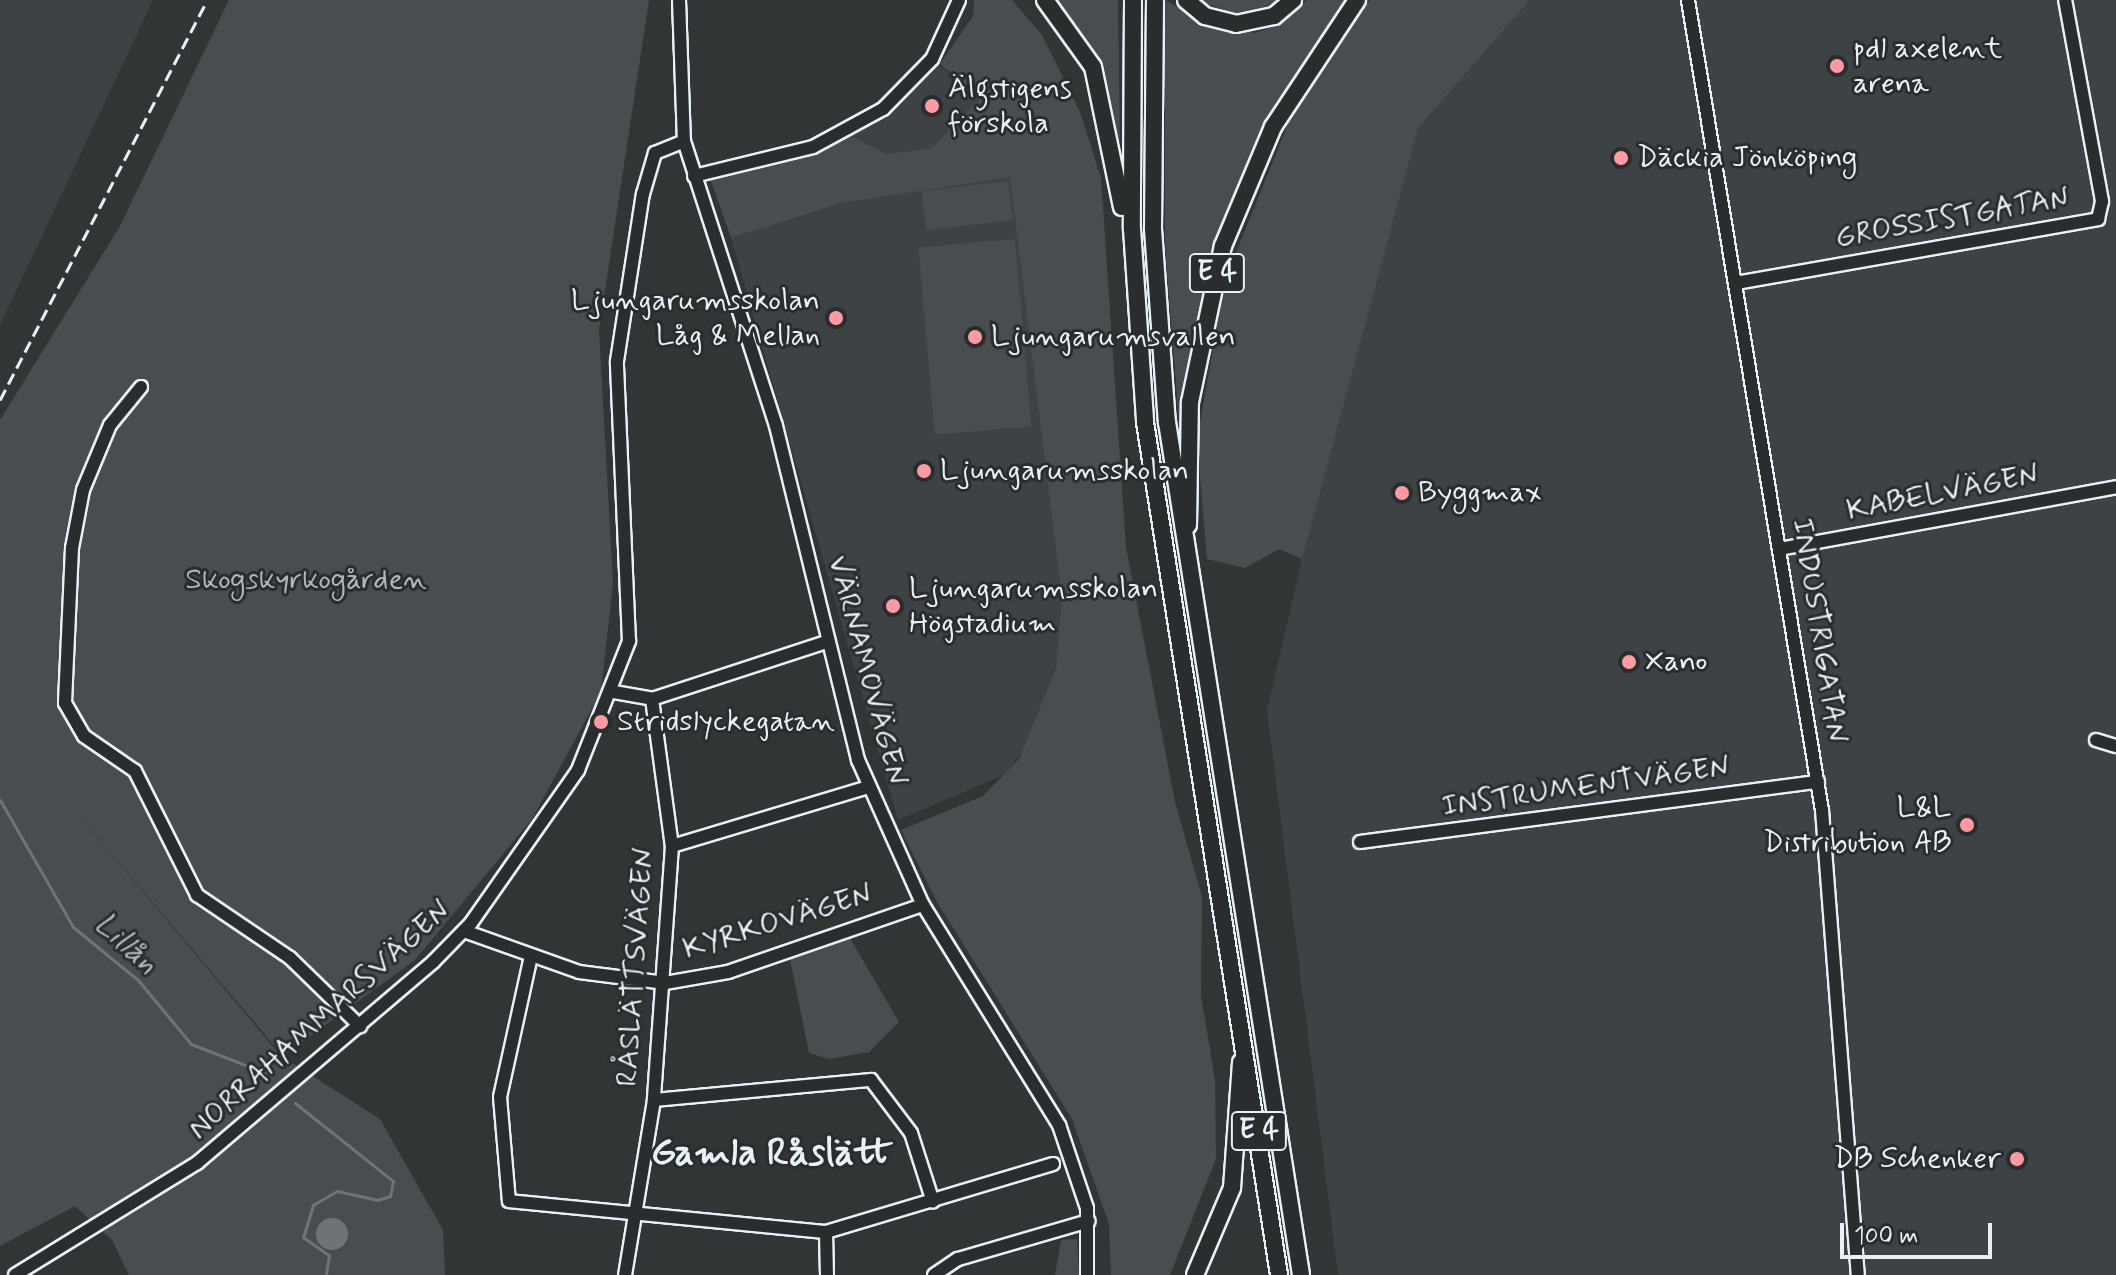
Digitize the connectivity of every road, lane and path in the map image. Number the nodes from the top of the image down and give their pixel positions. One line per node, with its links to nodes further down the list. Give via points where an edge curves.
1 (679, 0): 11 (street)
2 (959, 0): 12 (street, via 932,59 883,109 813,147)
3 (1045, 0): 14 (highway, via 1078,39 1105,104)
4 (1133, 0): 14 (highway, E 4)
5 (1155, 0): 18 (highway, via 1156,275)
6 (1186, 0): 7 (highway, via 1205,16 1236,24 1274,16)
7 (1293, 0)
8 (1357, 0): 18 (highway, E 4, via 1273,127 1223,246 1190,402)
9 (1688, 0): 13 (street, INDUSTRIGATAN)
10 (2065, 0): 13 (street, GROSSISTGATAN, via 2102,201 2098,219)
11 (684, 141): 12 (street, VÄRNAMOVÄGEN); 20 (street, NORRAHAMMARSVÄGEN, via 655,153 648,168 621,327 617,401 631,617)
12 (694, 176): 19 (street, VÄRNAMOVÄGEN, via 776,426)
13 (1736, 283): 17 (street, INDUSTRIGATAN)
14 (1137, 324): 32 (highway, E 4, via 1157,520)
15 (141, 387): 33 (street, via 110,425 83,490 72,548 65,703 84,736 135,771 197,895 290,958)
16 (2116, 487): 17 (street, KABELVÄGEN)
17 (1779, 549): 24 (street, INDUSTRIGATAN)
18 (1188, 579): 50 (highway, E 4)
19 (826, 642): 21 (street); 25 (street, VÄRNAMOVÄGEN)
20 (614, 692): 21 (street); 29 (street, NORRAHAMMARSVÄGEN, via 578,770)
21 (652, 699): 27 (street, RÅSLÄTTSVÄGEN)
22 (2096, 740): 23 (street)
23 (2116, 746)
24 (1818, 782): 26 (street, INSTRUMENTVÄGEN); 51 (street, INDUSTRIGATAN)
25 (869, 787): 27 (street); 28 (street, VÄRNAMOVÄGEN)
26 (1360, 842)
27 (672, 846): 31 (street, RÅSLÄTTSVÄGEN)
28 (923, 905): 31 (street, KYRKOVÄGEN, via 728,972); 38 (street, VÄRNAMOVÄGEN, via 1052,1111)
29 (464, 931): 30 (street, KYRKOVÄGEN); 33 (street, NORRAHAMMARSVÄGEN)
30 (531, 956): 31 (street, KYRKOVÄGEN, via 579,972); 37 (street, via 500,1097 509,1201)
31 (665, 983): 34 (street, RÅSLÄTTSVÄGEN)
32 (1238, 988): 40 (highway, via 1238,1153); 49 (highway, E 4)
33 (360, 1026): 41 (street, NORRAHAMMARSVÄGEN, via 197,1163)
34 (654, 1100): 36 (street, via 871,1080 911,1133); 37 (street, RÅSLÄTTSVÄGEN)
35 (1053, 1164): 36 (street)
36 (933, 1202): 39 (street)
37 (640, 1212): 39 (street); 43 (street, RÅSLÄTTSVÄGEN)
38 (1089, 1221): 45 (street, via 958,1259); 46 (street, VÄRNAMOVÄGEN)
39 (826, 1232): 44 (street)
40 (1210, 1245): 47 (highway); 48 (highway)
41 (34, 1270): 42 (street, NORRAHAMMARSVÄGEN)
42 (15, 1275)
43 (625, 1275)
44 (827, 1275)
45 (934, 1275)
46 (1087, 1275)
47 (1184, 1275)
48 (1195, 1275)
49 (1279, 1275)
50 (1301, 1275)
51 (1858, 1275)

